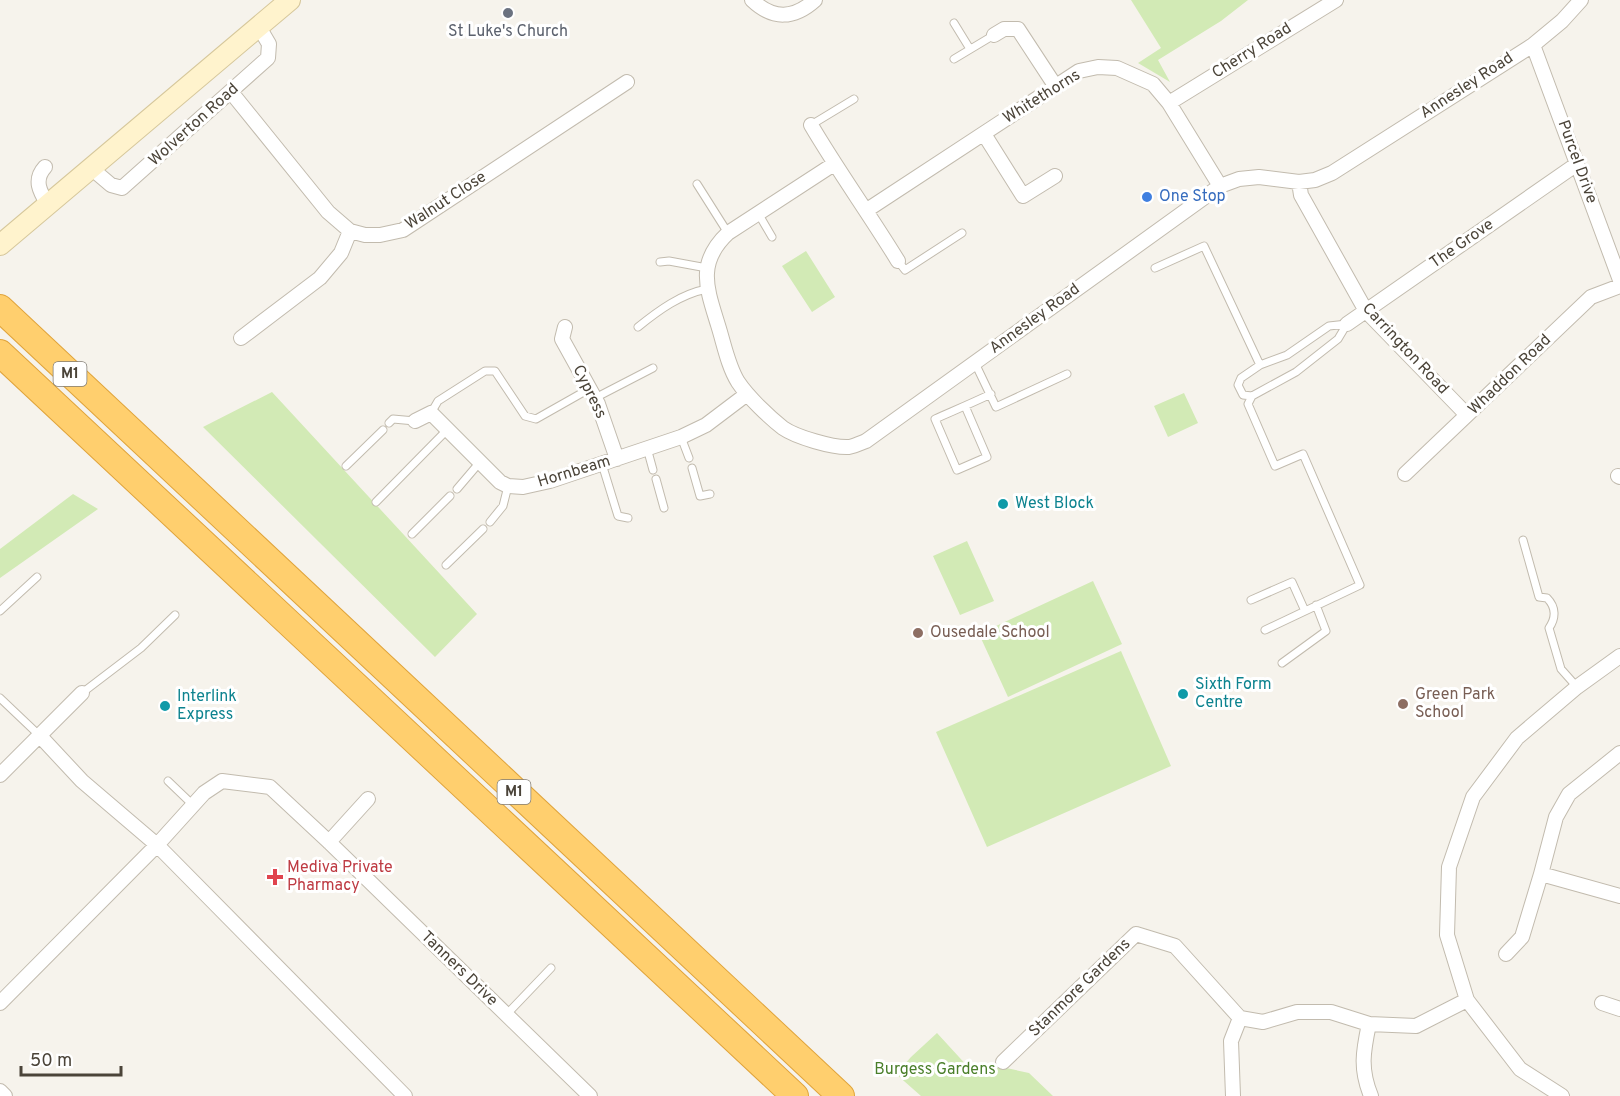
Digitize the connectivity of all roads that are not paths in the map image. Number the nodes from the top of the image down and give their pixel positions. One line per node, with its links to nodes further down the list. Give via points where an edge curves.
1 (290, 0): 7 (street, Wolverton Road)
2 (752, 0): 3 (street, via 773,15 789,15)
3 (815, 0)
4 (1336, 0): 16 (street, Cherry Road)
5 (1581, 0): 9 (street, Annesley Road)
6 (954, 23): 10 (lane)
7 (259, 27): 14 (street, Wolverton Road, via 269,44 268,58); 22 (street, Wolverton Road)
8 (994, 35): 10 (lane); 13 (street, via 1018,28)
9 (1533, 45): 20 (street, Purcel Drive, via 1553,85); 24 (street, Annesley Road, via 1332,173)
10 (970, 49): 11 (lane)
11 (954, 59)
12 (627, 82): 30 (street, Walnut Close, via 403,230 380,235)
13 (1056, 87): 16 (street, Whitethorns, via 1079,72 1117,68 1153,84); 18 (street, Whitethorns)
14 (231, 92): 22 (street, Wolverton Road, via 122,188 111,185); 30 (street, via 328,212)
15 (854, 99): 17 (lane)
16 (1169, 103): 26 (street, Whitethorns)
17 (811, 125): 19 (street)
18 (984, 134): 23 (street, via 1023,196); 28 (street, Whitethorns)
19 (834, 164): 28 (street); 29 (street, Annesley Road)
20 (1577, 164): 35 (street, Purcel Drive); 44 (street, The Grove)
21 (45, 167): 27 (street, via 38,187)
22 (91, 168): 27 (street, Wolverton Road)
23 (1055, 176)
24 (1299, 182): 26 (street, Annesley Road, via 1259,177); 44 (street, Carrington Road, via 1301,195)
25 (697, 184): 31 (lane)
26 (1220, 186): 50 (street, Annesley Road)
27 (48, 205): 34 (street, Wolverton Road)
28 (867, 210): 36 (street)
29 (758, 213): 31 (street, Annesley Road); 33 (lane)
30 (350, 231): 48 (street, via 341,253 320,278 258,315)
31 (728, 232): 38 (street, Annesley Road, via 715,245)
32 (962, 233): 36 (lane, via 905,270)
33 (772, 237)
34 (0, 245)
35 (1616, 255): 40 (street, Purcel Drive)
36 (898, 261)
37 (660, 262): 38 (lane)
38 (707, 268): 42 (street, Annesley Road)
39 (1155, 268): 51 (lane, via 1204,246)
40 (1620, 280)
41 (1620, 286): 60 (street, Whaddon Road, via 1591,297)
42 (707, 289): 47 (lane, via 658,311); 54 (street, Annesley Road, via 730,364)
43 (0, 308): 125 (highway, M1)
44 (1366, 310): 45 (street, The Grove); 60 (street, Carrington Road)
45 (1347, 324): 51 (lane, via 1329,326 1287,355); 57 (lane, via 1338,339 1296,372)
46 (565, 327): 55 (street, Cypress, via 562,339)
47 (638, 327)
48 (241, 338)
49 (0, 353): 124 (highway, M1)
50 (975, 363): 54 (street, Annesley Road, via 866,441 849,447 822,444 784,429); 56 (lane)
51 (1260, 366): 57 (lane, via 1240,378 1238,385 1243,395)
52 (653, 368): 55 (lane)
53 (1067, 374): 56 (lane, via 996,407)
54 (747, 393): 65 (street, Hornbeam, via 706,425)
55 (592, 394): 59 (lane, via 536,419 525,416 495,371 485,371 438,401); 68 (street, Cypress)
56 (991, 394): 58 (lane)
57 (1252, 396): 90 (lane, via 1248,404 1275,466 1303,454 1360,585)
58 (965, 406): 58 (lane, via 935,419 957,470 987,457)
59 (430, 413): 61 (street); 64 (street)
60 (1467, 415): 74 (street, Whaddon Road)
61 (415, 421): 62 (lane, via 393,419)
62 (389, 423)
63 (383, 430): 71 (lane)
64 (447, 430): 69 (street); 80 (lane)
65 (681, 437): 66 (street, Hornbeam); 67 (lane)
66 (647, 448): 68 (street, Hornbeam); 73 (lane)
67 (689, 458)
68 (617, 459): 70 (street, Hornbeam)
69 (480, 462): 76 (street); 77 (lane)
70 (602, 464): 76 (street, Hornbeam, via 523,487); 82 (lane, via 618,516)
71 (346, 466)
72 (692, 468): 78 (lane, via 700,496)
73 (653, 470)
74 (1405, 474)
75 (656, 479): 81 (lane)
76 (508, 486): 83 (lane, via 503,506)
77 (457, 489)
78 (710, 494)
79 (450, 496): 85 (lane)
80 (376, 502)
81 (664, 508)
82 (628, 518)
83 (490, 522)
84 (483, 529): 87 (lane)
85 (412, 534)
86 (1523, 540): 97 (lane, via 1539,597 1547,598 1554,607 1554,620 1549,628 1561,669)
87 (446, 565)
88 (37, 577): 91 (lane)
89 (1251, 600): 92 (lane, via 1292,582)
90 (1316, 605): 92 (lane); 96 (lane, via 1326,631)
91 (0, 611)
92 (1305, 611): 94 (lane)
93 (175, 615): 98 (lane, via 141,648)
94 (1265, 630)
95 (1620, 656): 97 (street)
96 (1282, 663)
97 (1577, 687): 112 (street, via 1517,738 1473,797 1449,867 1448,935)
98 (82, 693): 100 (street)
99 (0, 698): 100 (lane)
100 (40, 736): 102 (street); 107 (street, via 82,781)
101 (1620, 753): 108 (street, via 1569,794 1556,817)
102 (0, 774)
103 (168, 781): 105 (lane)
104 (368, 799): 106 (street)
105 (193, 805): 106 (street, Tanners Drive, via 222,781 270,787); 107 (street, Tanners Drive)
106 (329, 842): 116 (street, Tanners Drive)
107 (157, 845): 113 (street, Tanners Drive); 122 (street)
108 (1540, 874): 109 (street); 110 (street, via 1522,937)
109 (1620, 897)
110 (1506, 954)
111 (551, 968): 116 (lane)
112 (1467, 1000): 118 (street, via 1416,1026); 128 (street, via 1520,1069)
113 (0, 1003)
114 (1602, 1003): 115 (street)
115 (1620, 1009)
116 (506, 1015): 123 (street, Tanners Drive)
117 (1240, 1018): 118 (street, via 1263,1022 1297,1012 1331,1012); 119 (street, Stanmore Gardens, via 1175,946 1136,934); 126 (street, via 1231,1041)
118 (1369, 1024): 127 (street, via 1362,1054)
119 (1003, 1062)
120 (0, 1091): 121 (street)
121 (5, 1096)
122 (405, 1096)
123 (590, 1096)
124 (795, 1096)
125 (841, 1096)
126 (1233, 1096)
127 (1371, 1096)
128 (1562, 1096)

